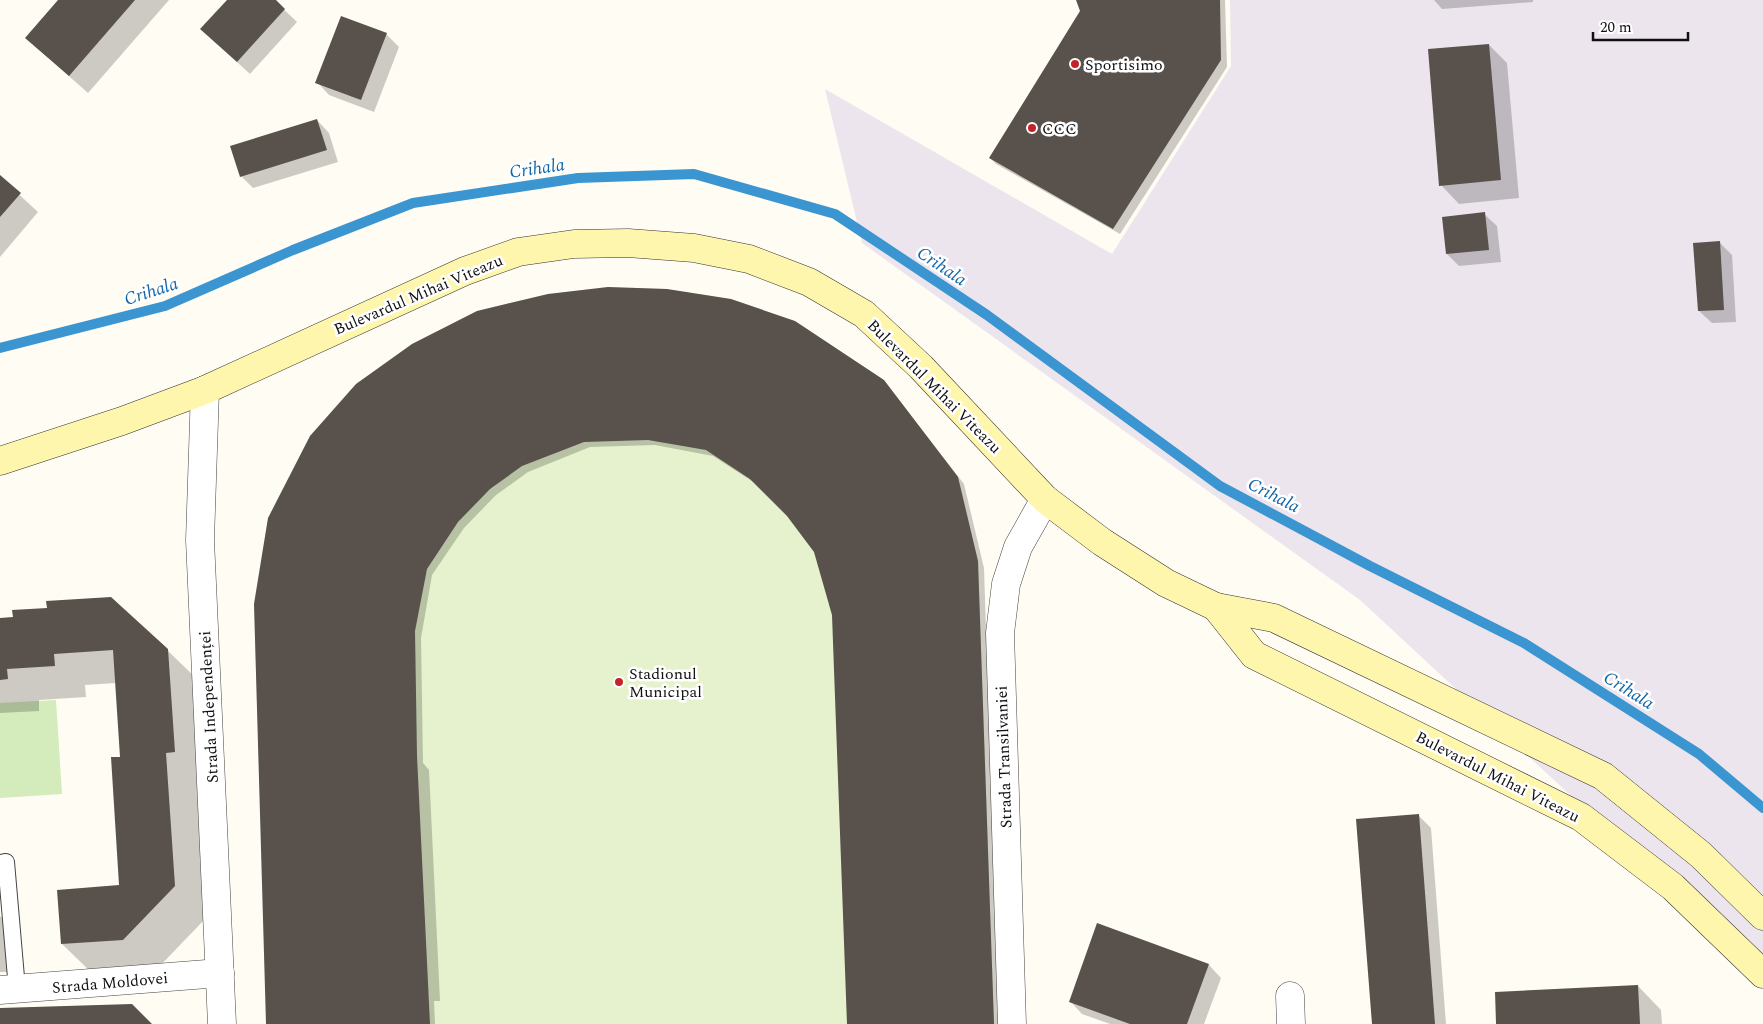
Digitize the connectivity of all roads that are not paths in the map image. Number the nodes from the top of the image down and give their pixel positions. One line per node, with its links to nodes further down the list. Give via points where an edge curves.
1 (205, 390): 2 (main road, Bulevardul Mihai Viteazu, via 122,421); 3 (main road, Bulevardul Mihai Viteazu, via 465,271 518,252 583,244 628,243 694,248 749,260 809,282 864,314 921,367); 7 (street, Strada Independenței, via 200,540)
2 (0, 460)
3 (1045, 499): 4 (main road, Bulevardul Mihai Viteazu, via 1102,542 1166,583); 12 (street, Strada Transilvaniei, via 1018,547 1006,584 1000,633)
4 (1216, 608): 6 (main road, Bulevardul Mihai Viteazu, via 1274,618 1603,776 1701,855); 8 (main road, Bulevardul Mihai Viteazu, via 1254,655 1581,817 1673,887)
5 (0, 863): 9 (lane, via 6,862)
6 (1763, 916)
7 (220, 973): 9 (street, Strada Moldovei); 11 (street, Strada Independenței)
8 (1763, 974)
9 (8, 990)
10 (1290, 996): 13 (street)
11 (222, 1024)
12 (1012, 1024)
13 (1291, 1024)

